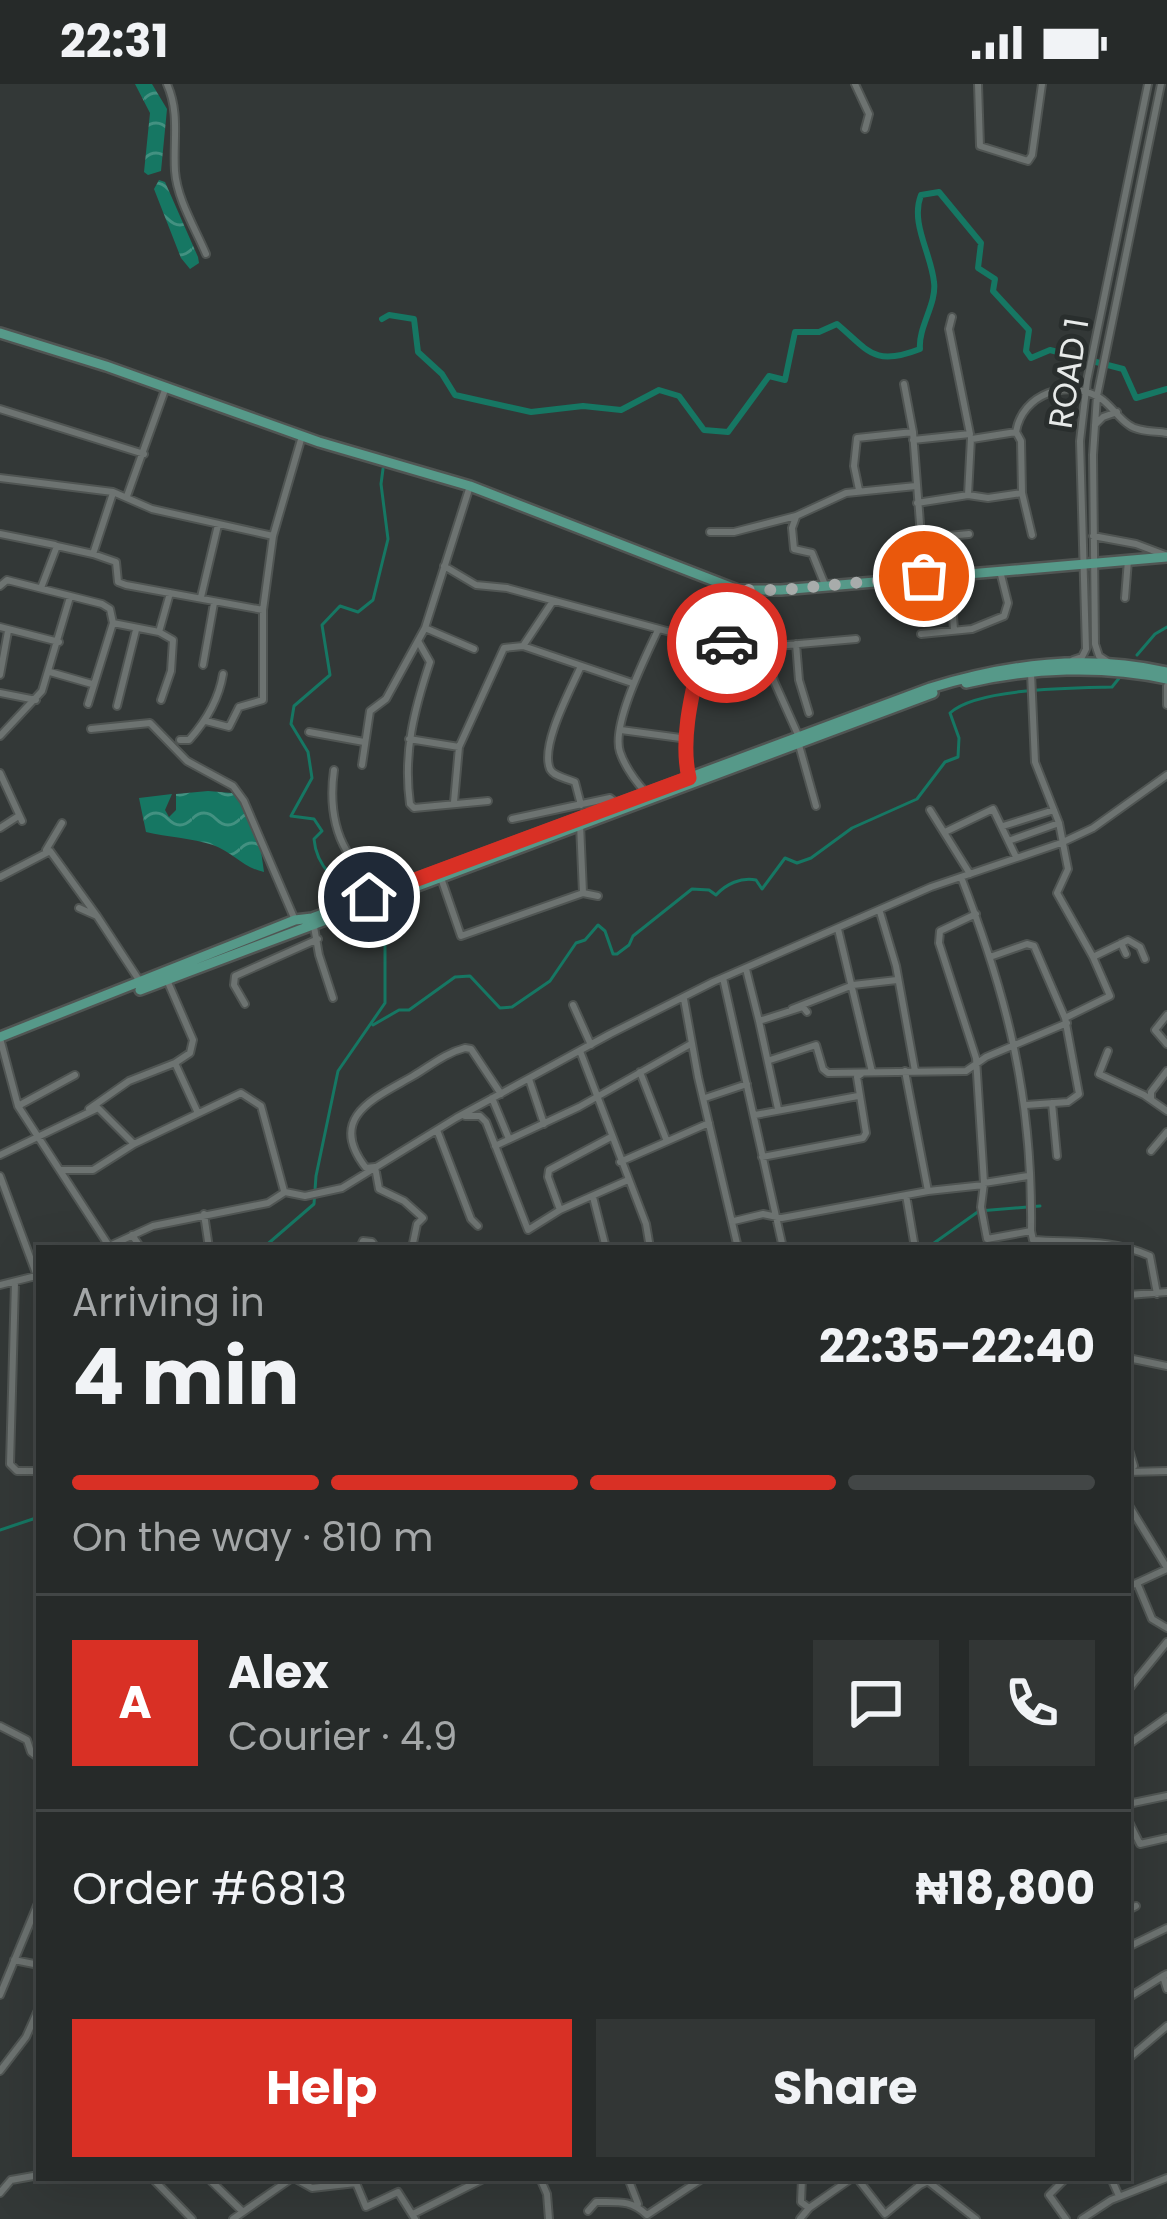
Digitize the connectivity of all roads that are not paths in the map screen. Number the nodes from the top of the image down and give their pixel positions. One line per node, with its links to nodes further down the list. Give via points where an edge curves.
1 (167, 84): 8 (street, via 176,178)
2 (854, 84): 7 (street, via 869,114)
3 (978, 84): 4 (street, via 980,146 1028,160)
4 (1042, 84)
5 (1148, 84): 13 (street, ROAD 1)
6 (1161, 84): 14 (street, ROAD 1)
7 (865, 129)
8 (206, 254)
9 (952, 317): 22 (street)
10 (0, 333): 12 (main road)
11 (904, 384): 21 (street)
12 (166, 387): 20 (main road); 23 (street)
13 (1085, 393): 14 (street); 18 (street, via 1047,393 1018,414); 35 (street, ROAD 1)
14 (1097, 396): 16 (street); 17 (street, ROAD 1)
15 (0, 409): 23 (street)
16 (1117, 412): 17 (street); 19 (street, via 1131,427)
17 (1095, 425): 37 (street, ROAD 1)
18 (1016, 432): 22 (street); 29 (street)
19 (1167, 433)
20 (302, 436): 25 (main road); 41 (street)
21 (913, 436): 22 (street); 26 (street); 27 (street, via 860,435)
22 (971, 437): 30 (street)
23 (144, 454): 31 (street)
24 (0, 478): 28 (street)
25 (470, 486): 48 (street); 55 (main road)
26 (916, 486): 27 (street); 32 (street)
27 (856, 491): 33 (street)
28 (113, 492): 31 (street); 44 (street)
29 (1022, 493): 30 (street); 40 (street)
30 (968, 495): 32 (street)
31 (127, 496): 34 (street)
32 (916, 503): 42 (street)
33 (796, 516): 36 (street); 52 (street, via 793,545 812,554)
34 (218, 525): 41 (street); 59 (street)
35 (1079, 525): 37 (street); 47 (street, ROAD 1)
36 (710, 532)
37 (1093, 532): 45 (street); 47 (street, ROAD 1)
38 (0, 534): 43 (street)
39 (970, 534): 42 (street)
40 (1032, 535)
41 (273, 536): 62 (street)
42 (918, 539): 51 (street)
43 (57, 546): 44 (street); 54 (street)
44 (93, 554): 56 (street, via 116,562 118,582)
45 (1167, 557): 46 (main road)
46 (1128, 560): 47 (main road); 58 (street)
47 (1088, 564): 49 (main road); 80 (street, ROAD 1, via 1085,649); 81 (street, ROAD 1, via 1095,644)
48 (445, 566): 60 (street, via 476,584); 64 (street)
49 (1000, 572): 50 (main road); 66 (street, via 1004,616)
50 (950, 574): 51 (main road); 66 (street)
51 (924, 576): 52 (main road)
52 (825, 585): 55 (main road)
53 (0, 586): 54 (street, via 7,580)
54 (41, 588): 57 (street)
55 (738, 590): 75 (street)
56 (170, 593): 59 (street); 69 (street)
57 (70, 597): 63 (street, via 107,606); 74 (street)
58 (1125, 598)
59 (201, 599): 61 (street)
60 (553, 601): 68 (street); 77 (street)
61 (214, 603): 62 (street); 82 (street)
62 (263, 610): 98 (street, via 263,700 241,706 229,728)
63 (113, 623): 67 (street); 90 (street)
64 (425, 628): 72 (street); 79 (street)
65 (4, 629): 74 (street); 87 (street)
66 (954, 629): 70 (street)
67 (136, 630): 69 (street); 96 (street)
68 (658, 630): 73 (street); 89 (street)
69 (159, 632): 93 (street, via 174,644)
70 (921, 634)
71 (856, 639): 76 (street)
72 (418, 641): 103 (street, via 430,662); 107 (street, via 386,699 370,711)
73 (704, 641): 75 (street); 105 (street)
74 (58, 642): 84 (street)
75 (728, 643): 78 (street)
76 (796, 644): 78 (street); 97 (street)
77 (523, 646): 83 (street); 108 (street, via 504,648)
78 (765, 647): 106 (street)
79 (474, 649)
80 (1066, 662): 81 (main road); 106 (main road, via 977,674)
81 (1113, 663): 88 (main road)
82 (202, 664)
83 (581, 666): 89 (street); 119 (street, via 553,731 549,767 575,782)
84 (50, 672): 90 (street); 92 (street)
85 (1031, 673): 88 (main road); 106 (main road, via 950,688); 121 (street, via 1035,762)
86 (223, 674): 98 (street)
87 (0, 675)
88 (1167, 679): 95 (street)
89 (632, 683): 100 (street)
90 (94, 685): 94 (street)
91 (0, 693): 92 (street)
92 (36, 700): 102 (street)
93 (161, 700)
94 (88, 704)
95 (1167, 705)
96 (117, 706)
97 (809, 713)
98 (206, 721): 104 (street)
99 (92, 729): 145 (street, via 149,723 187,761 233,786)
100 (621, 730): 105 (street); 115 (street, via 620,752)
101 (309, 732): 107 (street)
102 (0, 736)
103 (409, 739): 108 (street); 117 (street, via 412,807)
104 (180, 740)
105 (688, 740): 114 (street)
106 (799, 741): 110 (main road); 120 (street)
107 (364, 742): 109 (street)
108 (459, 747): 117 (street)
109 (362, 765)
110 (727, 768): 114 (main road); 125 (main road)
111 (334, 770): 137 (street, via 330,806 339,833)
112 (0, 772): 128 (street, via 20,819)
113 (1167, 775): 131 (street)
114 (689, 778): 115 (main road)
115 (647, 794): 118 (main road)
116 (488, 801): 117 (street)
117 (454, 802)
118 (619, 805): 119 (street, via 610,798); 125 (main road)
119 (580, 806): 123 (street)
120 (816, 806)
121 (1054, 810): 126 (street); 127 (street)
122 (929, 811): 129 (street)
123 (512, 819)
124 (62, 823): 132 (street)
125 (580, 824): 136 (main road); 137 (main road); 138 (street)
126 (1059, 824): 130 (street); 131 (street)
127 (1003, 826): 129 (street, via 993,808); 130 (street)
128 (0, 828)
129 (945, 832): 134 (street)
130 (1011, 840): 133 (street)
131 (1061, 843): 133 (street); 152 (street, via 1068,869 1057,893)
132 (46, 850): 135 (street); 143 (street)
133 (1016, 857): 134 (street)
134 (965, 875): 142 (street); 144 (street)
135 (0, 877)
136 (441, 878): 138 (street, via 461,936); 140 (main road)
137 (386, 891): 140 (main road)
138 (583, 893): 139 (street)
139 (598, 896)
140 (367, 901): 146 (main road)
141 (79, 908): 143 (street)
142 (880, 912): 147 (street); 158 (street)
143 (97, 916): 159 (street)
144 (973, 918): 151 (street); 179 (street, via 940,932 939,943)
145 (295, 920): 146 (main road); 154 (main road)
146 (314, 922): 148 (street); 154 (main road)
147 (838, 929): 155 (street); 160 (street)
148 (318, 939): 161 (street); 163 (street, via 235,976)
149 (1121, 943): 150 (street); 152 (street); 153 (street, via 1134,942)
150 (1126, 954)
151 (990, 957): 169 (street, via 1034,946); 172 (street)
152 (1093, 957): 169 (street, via 1109,998)
153 (1145, 959)
154 (192, 967): 156 (main road)
155 (746, 969): 157 (street); 168 (street)
156 (171, 976): 159 (main road); 170 (main road); 178 (street, via 193,1040)
157 (723, 978): 162 (street); 188 (street)
158 (897, 980): 160 (street); 181 (street)
159 (141, 982): 170 (main road)
160 (854, 985): 165 (street); 184 (street)
161 (334, 998)
162 (684, 999): 171 (street); 174 (street)
163 (245, 1004)
164 (573, 1005): 174 (street)
165 (792, 1009): 166 (street); 168 (street)
166 (807, 1012)
167 (1167, 1015): 173 (street, via 1155,1030)
168 (759, 1021): 177 (street)
169 (1066, 1021): 172 (street); 194 (street, via 1079,1094)
170 (0, 1040): 195 (street)
171 (690, 1042): 183 (street); 193 (street)
172 (1016, 1044): 179 (street); 196 (street)
173 (1167, 1044)
174 (591, 1045): 175 (street)
175 (580, 1051): 187 (street); 191 (street)
176 (1108, 1052): 189 (street, via 1099,1074)
177 (770, 1060): 185 (street, via 816,1046 828,1073); 197 (street)
178 (175, 1063): 198 (street); 199 (street)
179 (976, 1064): 181 (street); 223 (street)
180 (905, 1071): 181 (street); 184 (street); 224 (street)
181 (915, 1071)
182 (1167, 1071): 189 (street)
183 (640, 1072): 191 (street); 210 (street)
184 (872, 1073): 185 (street)
185 (861, 1074): 192 (street)
186 (75, 1075): 195 (street)
187 (529, 1079): 190 (street); 204 (street)
188 (747, 1084): 193 (street); 201 (street)
189 (1149, 1095): 200 (street)
190 (497, 1096): 202 (street); 209 (street); 218 (street, via 484,1064 465,1048 369,1100 351,1144 366,1168)
191 (599, 1096): 204 (street); 207 (street)
192 (858, 1096): 197 (street); 216 (street, via 863,1138)
193 (704, 1099): 203 (street)
194 (1052, 1103): 196 (street); 215 (street)
195 (18, 1106): 208 (street)
196 (1026, 1106): 221 (street)
197 (778, 1109): 201 (street)
198 (85, 1111): 208 (street); 211 (street, via 98,1108)
199 (197, 1111): 211 (street); 225 (street, via 241,1093 256,1101)
200 (1167, 1111)
201 (755, 1114): 216 (street)
202 (456, 1118): 205 (street); 212 (street, via 484,1118)
203 (709, 1123): 210 (street); 231 (street)
204 (544, 1124): 209 (street)
205 (436, 1130): 218 (street); 232 (street)
206 (1167, 1132): 213 (street)
207 (611, 1137): 217 (street); 228 (street, via 549,1170)
208 (38, 1139): 214 (street); 219 (street)
209 (512, 1139): 212 (street)
210 (666, 1139): 217 (street)
211 (134, 1144): 219 (street, via 93,1170)
212 (495, 1146): 228 (street, via 528,1230)
213 (1151, 1151)
214 (0, 1155)
215 (1058, 1156)
216 (762, 1157): 230 (street)
217 (620, 1162): 222 (street)
218 (375, 1167): 225 (street, via 321,1195); 240 (street, via 379,1190 423,1218)
219 (60, 1170): 236 (street)
220 (0, 1176): 248 (street)
221 (1030, 1176): 223 (street); 234 (street)
222 (628, 1180): 227 (street); 242 (street)
223 (984, 1184): 224 (street); 235 (street)
224 (928, 1191): 226 (street)
225 (285, 1192): 229 (street, via 268,1203)
226 (906, 1195): 230 (street); 245 (street)
227 (593, 1197): 228 (street); 241 (street)
228 (560, 1210)
229 (204, 1214): 233 (street); 239 (street)
230 (775, 1216): 231 (street); 244 (street)
231 (734, 1221): 243 (street)
232 (478, 1226)
233 (132, 1235): 237 (street); 238 (street)
234 (1033, 1240): 235 (street); 246 (street)
235 (988, 1243)
236 (106, 1245)
237 (111, 1245)
238 (140, 1245)
239 (209, 1245)
240 (413, 1245)
241 (606, 1245)
242 (650, 1245)
243 (738, 1245)
244 (782, 1245)
245 (914, 1245)
246 (1118, 1245)
247 (1131, 1249): 253 (street, via 1150,1256)
248 (36, 1271)
249 (36, 1277): 250 (street)
250 (15, 1282): 251 (street); 258 (street, via 10,1464)
251 (0, 1285)
252 (1167, 1292): 253 (street)
253 (1157, 1294): 254 (street)
254 (1131, 1295)
255 (1131, 1359): 256 (street)
256 (1167, 1366)
257 (1131, 1455): 259 (street, via 1136,1468)
258 (36, 1471)
259 (1167, 1471)
260 (1131, 1509): 261 (street)
261 (1167, 1569): 262 (street)
262 (1132, 1586): 263 (street)
263 (1167, 1628)
264 (1167, 1642): 265 (street)
265 (1131, 1686)
266 (1167, 1717): 268 (street)
267 (0, 1726): 269 (street, via 27,1740)
268 (1131, 1743)
269 (36, 1756)
270 (1167, 1796): 271 (street)
271 (1131, 1803)
272 (1131, 1826): 273 (street, via 1140,1844)
273 (1167, 1838)
274 (36, 1908): 277 (street)
275 (1167, 1928): 276 (street)
276 (1131, 1942)
277 (14, 1960): 278 (street); 281 (street)
278 (36, 1964)
279 (1165, 1975): 280 (street); 282 (street)
280 (1167, 1989)
281 (0, 1995)
282 (1131, 1996)
283 (36, 2015): 286 (street)
284 (1167, 2026): 285 (street)
285 (1131, 2056)
286 (0, 2071)
287 (36, 2176): 305 (street, via 11,2180)
288 (1167, 2178): 306 (street)
289 (155, 2181): 313 (street)
290 (211, 2181): 310 (street)
291 (288, 2181): 310 (street)
292 (299, 2181): 293 (street, via 312,2188)
293 (356, 2181): 312 (street, via 366,2207 398,2192)
294 (478, 2181): 312 (street)
295 (541, 2181): 315 (street)
296 (629, 2181): 307 (street)
297 (699, 2181): 307 (street, via 647,2216)
298 (802, 2181): 308 (street, via 801,2203)
299 (850, 2181): 308 (street)
300 (857, 2181): 311 (street)
301 (930, 2181): 311 (street)
302 (933, 2181): 317 (street)
303 (1063, 2181): 318 (street, via 1049,2195)
304 (1112, 2181): 306 (street)
305 (0, 2193)
306 (1119, 2196): 319 (street)
307 (638, 2204): 309 (street, via 596,2202)
308 (809, 2208): 316 (street)
309 (588, 2211)
310 (242, 2212): 314 (street)
311 (884, 2216)
312 (412, 2217)
313 (192, 2219)
314 (233, 2219)
315 (550, 2219)
316 (800, 2219)
317 (976, 2219)
318 (1066, 2219)
319 (1082, 2219)

